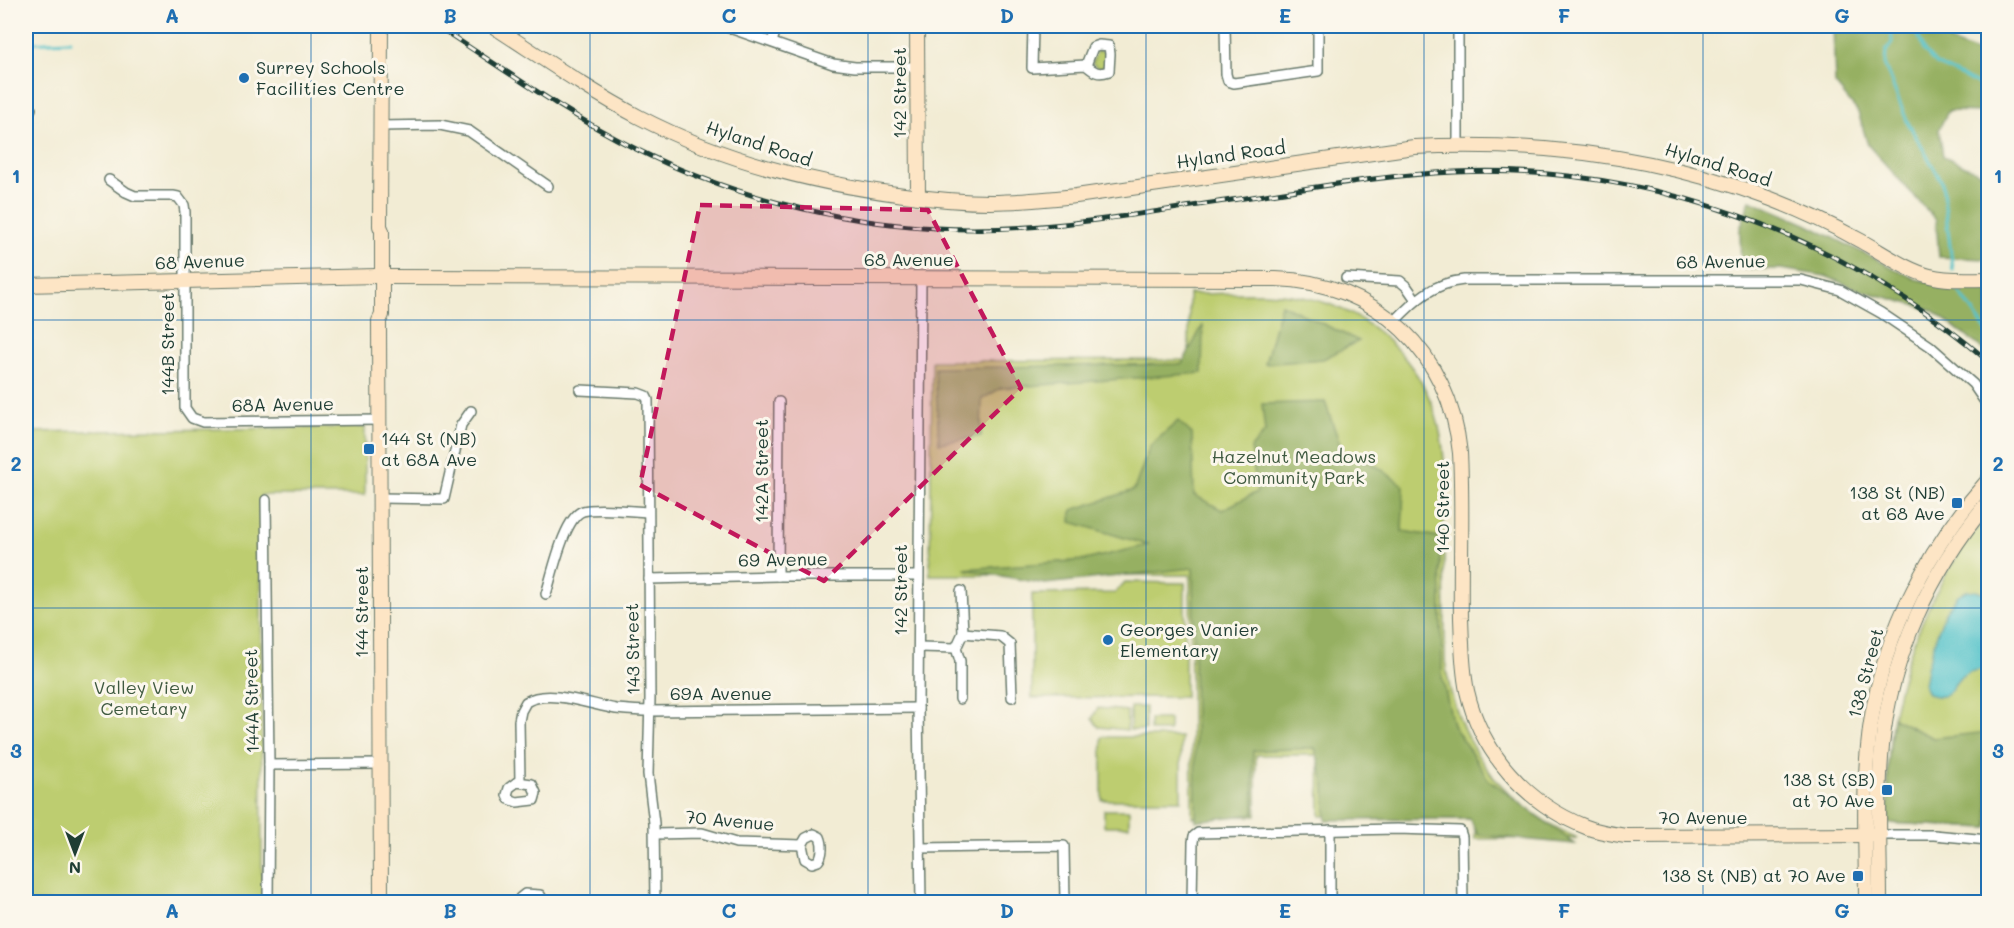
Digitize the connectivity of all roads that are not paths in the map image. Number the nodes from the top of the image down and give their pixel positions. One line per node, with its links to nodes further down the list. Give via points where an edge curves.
1 (381, 26): 13 (street, 144 Street)
2 (493, 26): 17 (street, Hyland Road, via 598,94 702,145 799,177)
3 (724, 26): 10 (street)
4 (777, 26): 10 (street)
5 (917, 26): 12 (street, 142 Street)
6 (1033, 26): 11 (street, via 1032,68)
7 (1226, 26): 8 (street, via 1228,81 1234,83 1318,71)
8 (1318, 26)
9 (1458, 26): 14 (street)
10 (772, 42): 12 (street, via 833,64)
11 (1086, 65)
12 (918, 67): 17 (street, 142 Street)
13 (380, 126): 16 (street, via 440,125 469,131); 18 (street, 144 Street)
14 (1458, 145): 17 (street, Hyland Road, via 1372,152 1044,199 972,202); 21 (street, Hyland Road, via 1584,152 1689,173 1794,209 1917,272 1940,278)
15 (109, 180): 22 (street, 144B Street, via 135,196 173,196 182,201)
16 (548, 186)
17 (918, 197)
18 (379, 276): 19 (street, 68 Avenue); 22 (street, 68 Avenue); 31 (street, 144 Street)
19 (921, 278): 25 (street, 68 Avenue, via 1296,280 1320,284 1362,300); 38 (street, 142 Street)
20 (1346, 278): 24 (street, via 1400,281)
21 (1989, 279)
22 (185, 281): 23 (street, 68 Avenue); 30 (street, 144B Street, via 185,408)
23 (26, 285)
24 (1416, 300): 25 (street, 68 Avenue); 28 (street, 68 Avenue, via 1439,286 1464,280 1810,282 1851,296 1930,346 1972,384)
25 (1394, 322): 49 (street, 140 Street, via 1434,370 1449,399 1456,425 1461,475 1462,647)
26 (580, 390): 36 (street, 143 Street, via 646,396)
27 (778, 402): 37 (street, 142A Street)
28 (1989, 406)
29 (471, 411): 33 (street, via 461,425 444,499)
30 (189, 415): 31 (street, 68A Avenue, via 203,422)
31 (380, 420): 33 (street, 144 Street)
32 (1989, 480): 55 (street, 138 Street, via 1936,549 1912,590 1893,636 1877,691 1869,739)
33 (379, 498): 50 (street, 144 Street)
34 (266, 500): 51 (street, 144A Street)
35 (1989, 502): 55 (street, 138 Street, via 1940,569 1904,649 1890,696)
36 (648, 512): 39 (street, 143 Street); 41 (street, via 588,510 577,514 567,528)
37 (778, 576): 38 (street, 69 Avenue); 39 (street, 69 Avenue)
38 (918, 576): 43 (street, 142 Street)
39 (648, 579): 48 (street, 143 Street)
40 (961, 591): 42 (street)
41 (546, 594)
42 (963, 633): 44 (street); 45 (street, via 1000,636 1010,644)
43 (919, 647): 44 (street); 47 (street, 142 Street)
44 (956, 648): 46 (street)
45 (1012, 697)
46 (960, 699)
47 (918, 708): 48 (street, 69A Avenue); 58 (street, 142 Street)
48 (649, 711): 52 (street, 69A Avenue, via 570,698 536,698 526,702 519,721); 54 (street, 143 Street, via 648,774)
49 (1473, 711): 55 (street, 70 Avenue, via 1489,746 1521,786 1563,817 1587,828 1657,837)
50 (381, 764): 51 (street); 60 (street, 144 Street)
51 (269, 765): 59 (street, 144A Street)
52 (520, 782)
53 (1330, 830): 66 (street, via 1194,836); 67 (street); 68 (street, via 1460,831)
54 (655, 834): 57 (street, 70 Avenue, via 702,833 736,843); 63 (street, 143 Street)
55 (1873, 835): 56 (street, 70 Avenue); 69 (street, 138 Street); 70 (street, 138 Street)
56 (1989, 840)
57 (802, 844)
58 (920, 848): 64 (street, 142 Street); 65 (street, via 1064,846)
59 (268, 903)
60 (381, 903)
61 (518, 903): 62 (street, via 522,896 537,894)
62 (544, 903)
63 (655, 903)
64 (921, 903)
65 (1065, 903)
66 (1192, 903)
67 (1330, 903)
68 (1463, 903)
69 (1866, 903)
70 (1880, 903)

